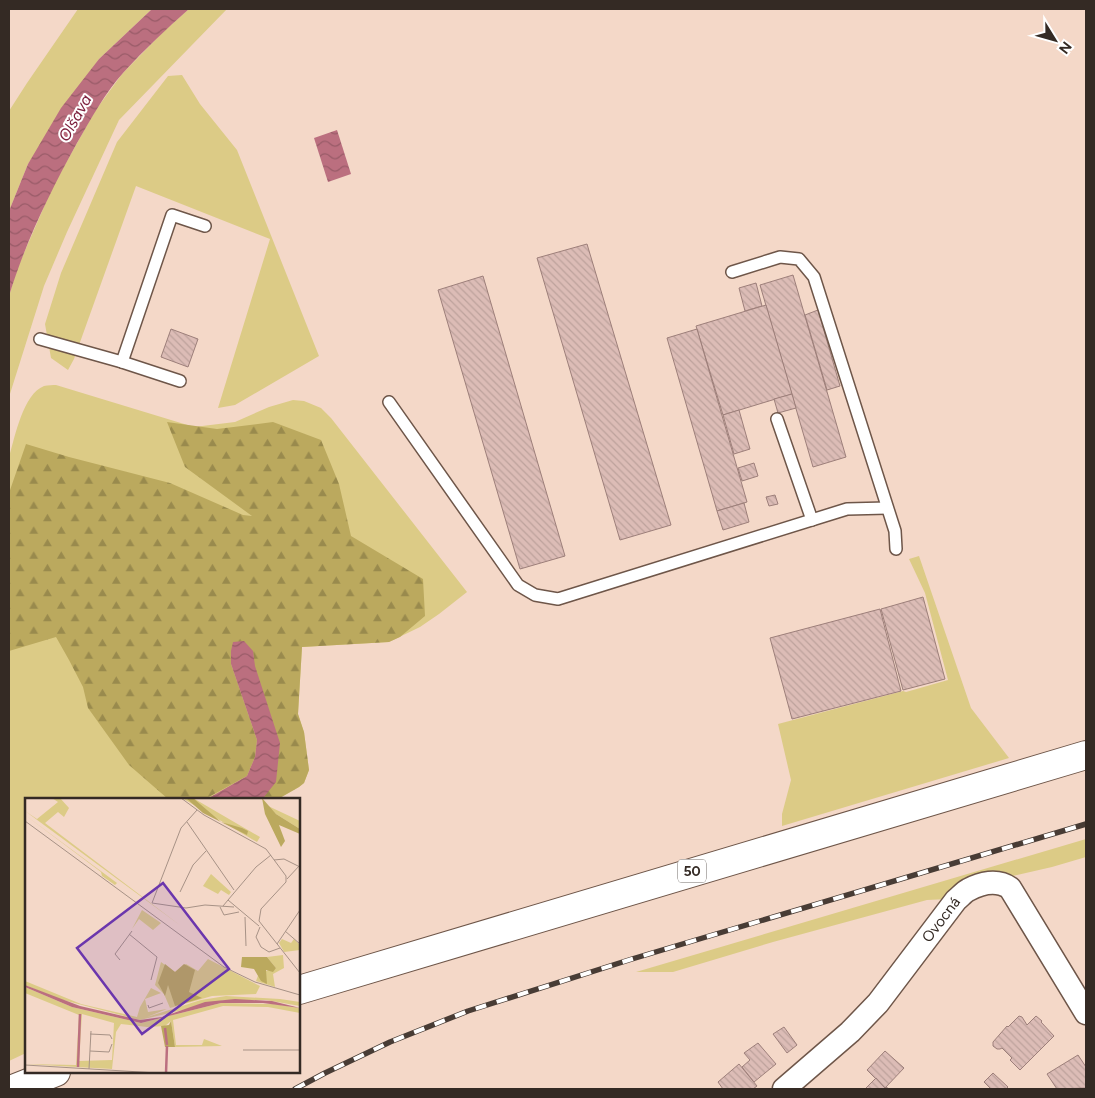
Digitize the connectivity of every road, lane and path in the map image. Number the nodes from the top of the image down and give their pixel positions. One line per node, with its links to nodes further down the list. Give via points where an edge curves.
1 (205, 226): 4 (lane, via 172,215)
2 (732, 272): 8 (lane, via 780,257 798,258 814,277)
3 (40, 339): 4 (lane)
4 (122, 362): 5 (lane)
5 (180, 382)
6 (388, 402): 9 (lane, via 518,585 535,595 558,599)
7 (777, 419): 9 (lane)
8 (887, 508): 9 (lane, via 847,509); 10 (lane, via 895,531)
9 (812, 520)
10 (896, 548)
11 (1086, 755): 12 (main road, 50)
12 (300, 990)
13 (1086, 1014): 16 (street, Ovocná, via 1010,888 997,882 982,885 968,890 956,900 878,1003)
14 (53, 1073): 15 (main road)
15 (13, 1089)
16 (784, 1089)

